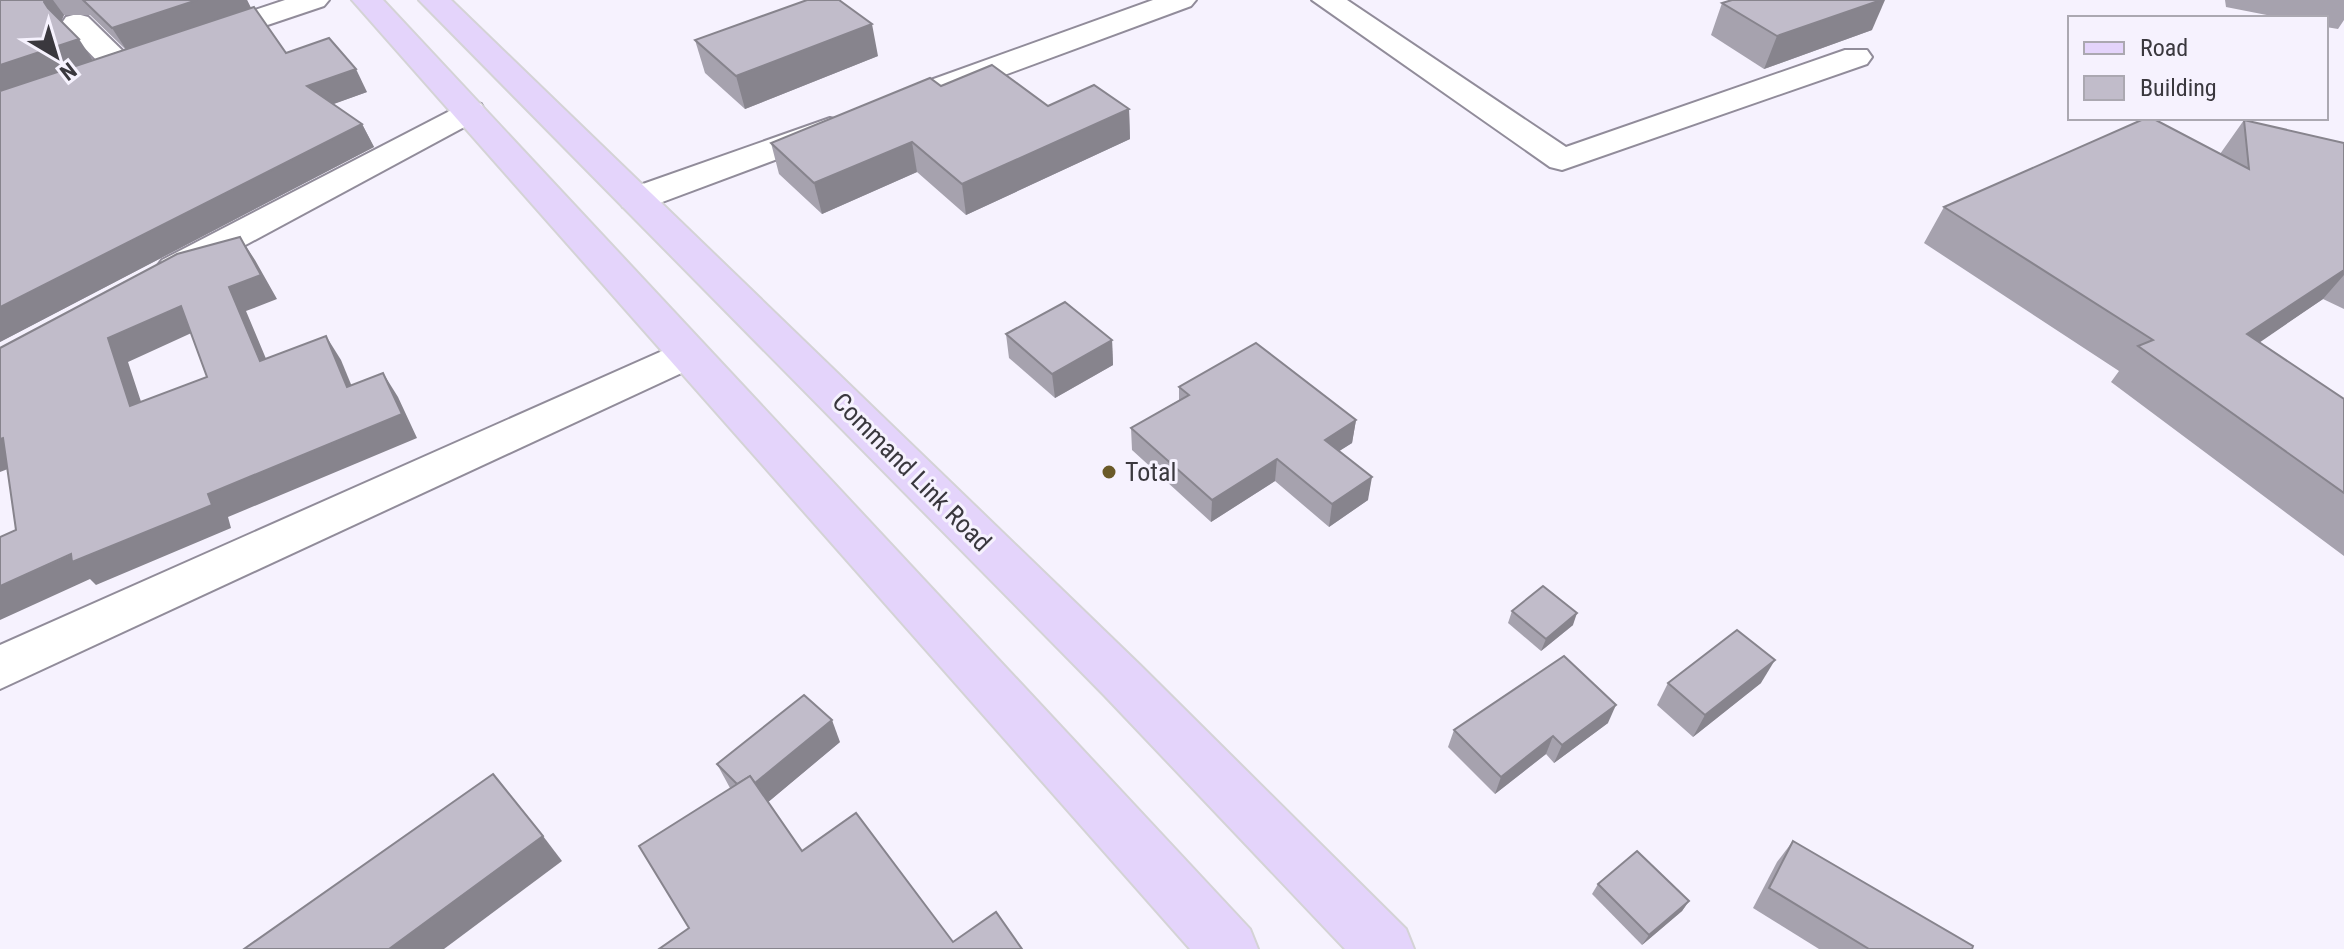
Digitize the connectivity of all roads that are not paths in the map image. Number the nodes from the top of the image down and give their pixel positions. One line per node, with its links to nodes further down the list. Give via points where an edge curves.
1 (314, 0): 7 (street)
2 (367, 0): 13 (main road)
3 (434, 0): 15 (main road, Command Link Road)
4 (1181, 0): 12 (street)
5 (1327, 0): 9 (street, via 1562,160)
6 (77, 23): 10 (street)
7 (179, 45)
8 (149, 55): 10 (street)
9 (1856, 57)
10 (119, 65): 11 (street)
11 (89, 76)
12 (916, 97)
13 (469, 111): 16 (street); 17 (main road)
14 (857, 118): 15 (street)
15 (636, 199): 20 (main road, Command Link Road)
16 (152, 281)
17 (687, 354): 18 (street); 19 (main road)
18 (0, 668)
19 (1229, 949)
20 (1385, 949)

